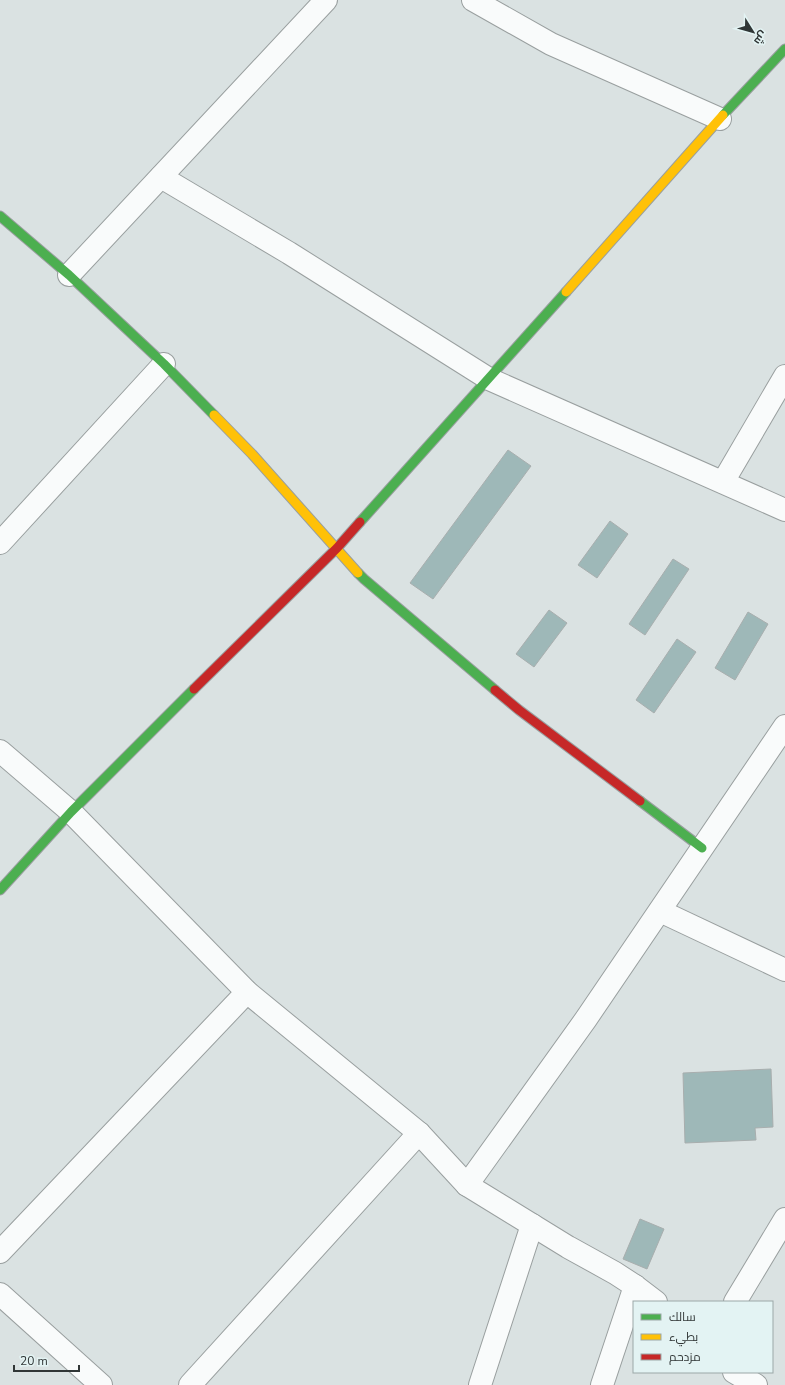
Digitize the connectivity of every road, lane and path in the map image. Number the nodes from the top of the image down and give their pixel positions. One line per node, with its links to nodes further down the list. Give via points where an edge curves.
1 (326, 0): 5 (street)
2 (473, 0): 4 (street, via 551,44)
3 (785, 49): 4 (street)
4 (720, 120): 10 (street)
5 (161, 177): 7 (street); 10 (street)
6 (0, 216): 7 (street)
7 (69, 275): 8 (street)
8 (164, 364): 13 (street); 14 (street, via 252,454)
9 (785, 376): 11 (street)
10 (489, 379): 11 (street); 14 (street)
11 (723, 482): 12 (street)
12 (785, 510)
13 (0, 544)
14 (337, 548): 17 (street); 18 (street, via 364,579 519,710)
15 (785, 726): 18 (street)
16 (0, 751): 17 (street)
17 (71, 812): 19 (street); 22 (street)
18 (702, 848): 20 (street)
19 (0, 890)
20 (660, 911): 21 (street); 24 (street)
21 (785, 970)
22 (247, 992): 23 (street); 27 (street)
23 (419, 1133): 24 (street); 35 (street)
24 (467, 1185): 26 (street)
25 (785, 1219): 31 (street)
26 (532, 1225): 28 (street); 36 (street)
27 (0, 1252)
28 (635, 1286): 30 (street); 37 (street)
29 (0, 1294): 34 (street)
30 (655, 1301)
31 (736, 1301)
32 (733, 1373): 38 (street)
33 (736, 1373): 39 (street)
34 (101, 1385)
35 (190, 1385)
36 (480, 1385)
37 (602, 1385)
38 (727, 1385)
39 (756, 1385)

